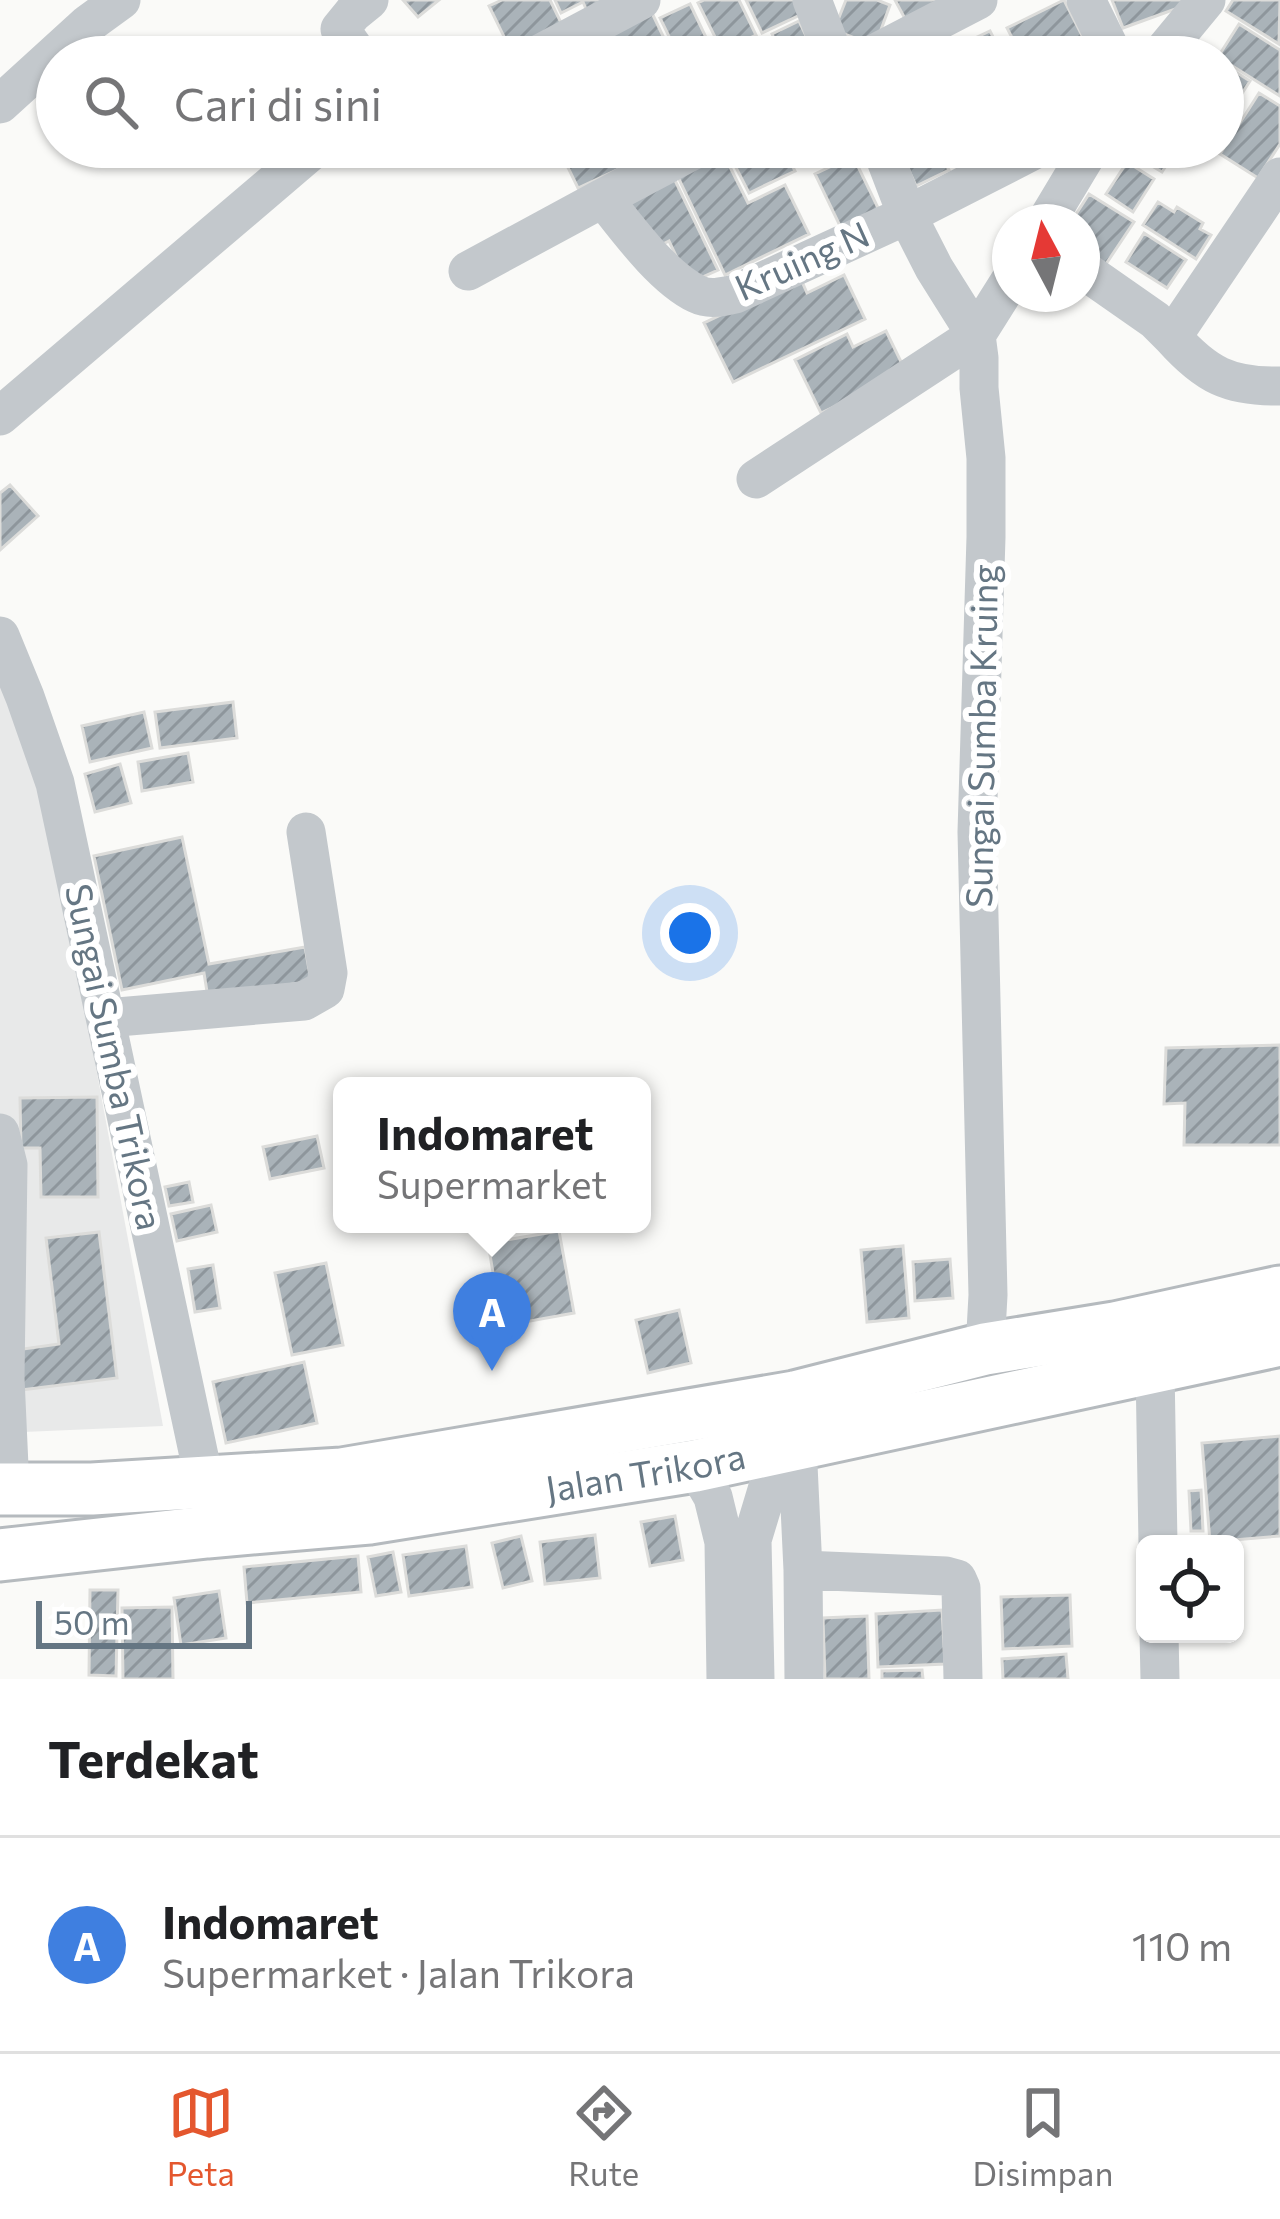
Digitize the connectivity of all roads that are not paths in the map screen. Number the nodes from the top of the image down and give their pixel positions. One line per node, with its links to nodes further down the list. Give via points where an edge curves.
1 (369, 0): 9 (street, via 340,29)
2 (641, 0): 10 (street)
3 (812, 0): 11 (street)
4 (978, 0): 12 (street)
5 (1086, 0): 13 (street)
6 (1206, 0): 14 (street)
7 (100, 6): 8 (street)
8 (69, 36)
9 (345, 36)
10 (573, 36)
11 (826, 36)
12 (909, 36)
13 (1104, 36)
14 (1176, 36)
15 (36, 69): 16 (street)
16 (0, 104)
17 (291, 168): 32 (street)
18 (659, 168): 23 (street)
19 (889, 168): 25 (street, Sungai Sumba Kruing)
20 (999, 168): 25 (street)
21 (1078, 168): 24 (street)
22 (1280, 177): 30 (street)
23 (603, 198): 25 (street, Kruing N, via 660,265 699,296 716,298); 26 (street)
24 (1057, 204)
25 (907, 215): 29 (street, Sungai Sumba Kruing)
26 (468, 272)
27 (1100, 282): 30 (street)
28 (992, 310): 29 (street)
29 (976, 335): 33 (street); 42 (street, Sungai Sumba Kruing, via 986,458 976,799)
30 (1172, 337): 31 (street, via 1225,380)
31 (1280, 386)
32 (0, 416)
33 (756, 479)
34 (0, 636): 36 (street, Sungai Sumba Trikora, via 55,783)
35 (306, 832): 36 (street, via 325,989 304,1001)
36 (106, 1018): 47 (street, Sungai Sumba Trikora)
37 (0, 1133): 38 (street, via 8,1165)
38 (3, 1255): 40 (street)
39 (1280, 1292): 42 (main road, Jalan Trikora)
40 (3, 1308): 44 (street)
41 (1280, 1340): 43 (main road, Jalan Trikora)
42 (985, 1349): 47 (main road, Jalan Trikora, via 711,1412 342,1474)
43 (1155, 1368): 45 (main road, Jalan Trikora); 49 (street)
44 (3, 1378): 48 (street)
45 (788, 1446): 46 (main road, Jalan Trikora); 50 (street); 52 (street)
46 (695, 1466): 50 (street); 51 (main road, Jalan Trikora, via 369,1518)
47 (206, 1484): 48 (main road, Jalan Trikora)
48 (5, 1489)
49 (1158, 1535)
50 (738, 1541): 54 (street); 55 (street)
51 (0, 1555)
52 (803, 1570): 56 (street); 57 (street, via 957,1580)
53 (1159, 1643): 58 (street)
54 (726, 1679)
55 (755, 1679)
56 (804, 1679)
57 (963, 1679)
58 (1160, 1679)

